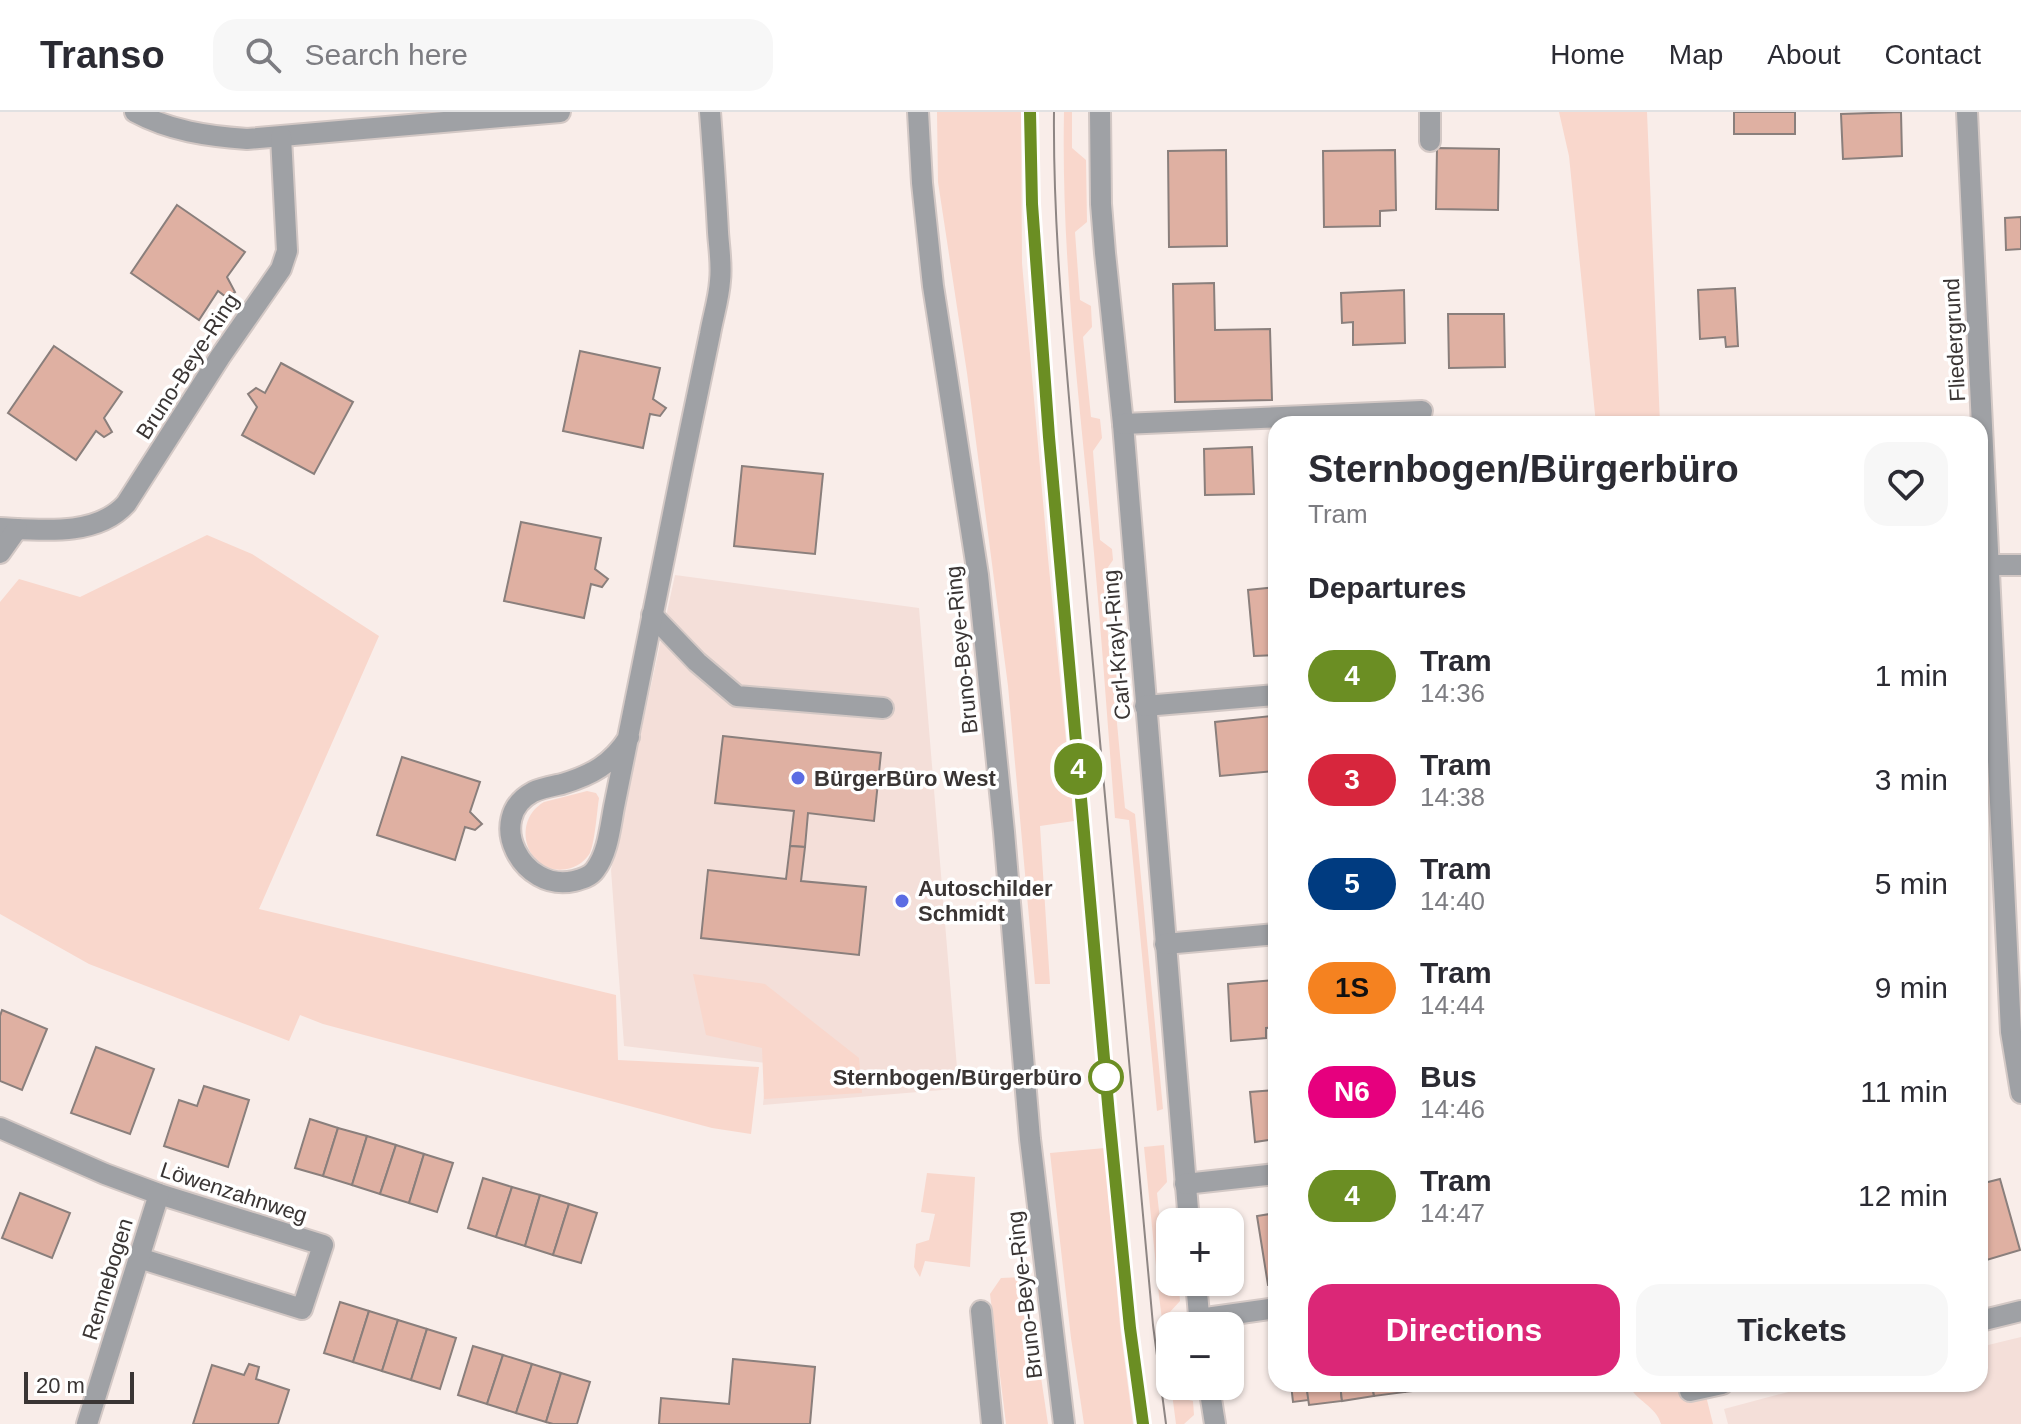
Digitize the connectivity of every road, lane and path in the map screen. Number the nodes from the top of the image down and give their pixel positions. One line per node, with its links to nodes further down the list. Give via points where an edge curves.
1 (135, 112): 8 (street, via 208,136)
2 (560, 112): 8 (street)
3 (710, 112): 20 (street, via 721,280)
4 (918, 112): 46 (street, Bruno-Beye-Ring, via 933,286 978,575 1030,1139)
5 (1100, 112): 14 (street, Carl-Krayl-Ring, via 1102,216)
6 (1430, 112): 9 (street)
7 (1967, 112): 12 (street, Fliedergrund)
8 (281, 137): 16 (street, Bruno-Beye-Ring, via 287,251 281,269 126,504 92,525)
9 (1430, 141)
10 (1422, 411): 11 (street)
11 (1307, 416)
12 (1982, 416)
13 (1268, 418): 14 (street)
14 (1123, 424): 24 (street, Carl-Krayl-Ring)
15 (1988, 526): 18 (street, Fliedergrund)
16 (8, 528): 17 (street, Bruno-Beye-Ring)
17 (0, 553)
18 (1990, 565): 19 (street); 21 (street, Fliedergrund)
19 (2021, 565)
20 (652, 615): 25 (street, via 737,696); 26 (street)
21 (1988, 619)
22 (1988, 658): 28 (street, Fliedergrund)
23 (1268, 696): 24 (street)
24 (1145, 706): 30 (street, Carl-Krayl-Ring)
25 (883, 708)
26 (629, 737): 26 (street, via 605,850 593,874 562,882 532,872 513,843 511,826 518,807 534,792 599,769)
27 (1988, 814): 28 (street)
28 (2001, 814): 31 (street, Fliedergrund, via 2011,1032)
29 (1268, 935): 30 (street)
30 (1165, 944): 34 (street, Carl-Krayl-Ring)
31 (2021, 1093)
32 (0, 1128): 35 (street, Löwenzahnweg)
33 (1268, 1175): 34 (street)
34 (1185, 1184): 36 (street, Carl-Krayl-Ring)
35 (159, 1194): 37 (street, Rennebogen); 37 (street, Löwenzahnweg, via 323,1245 302,1309)
36 (1188, 1208)
37 (139, 1258): 44 (street, Rennebogen)
38 (1268, 1309): 41 (street)
39 (981, 1311): 45 (street)
40 (2021, 1311): 42 (street)
41 (1244, 1314)
42 (1988, 1319)
43 (1211, 1400): 47 (street)
44 (87, 1424)
45 (992, 1424)
46 (1064, 1424)
47 (1215, 1424)

